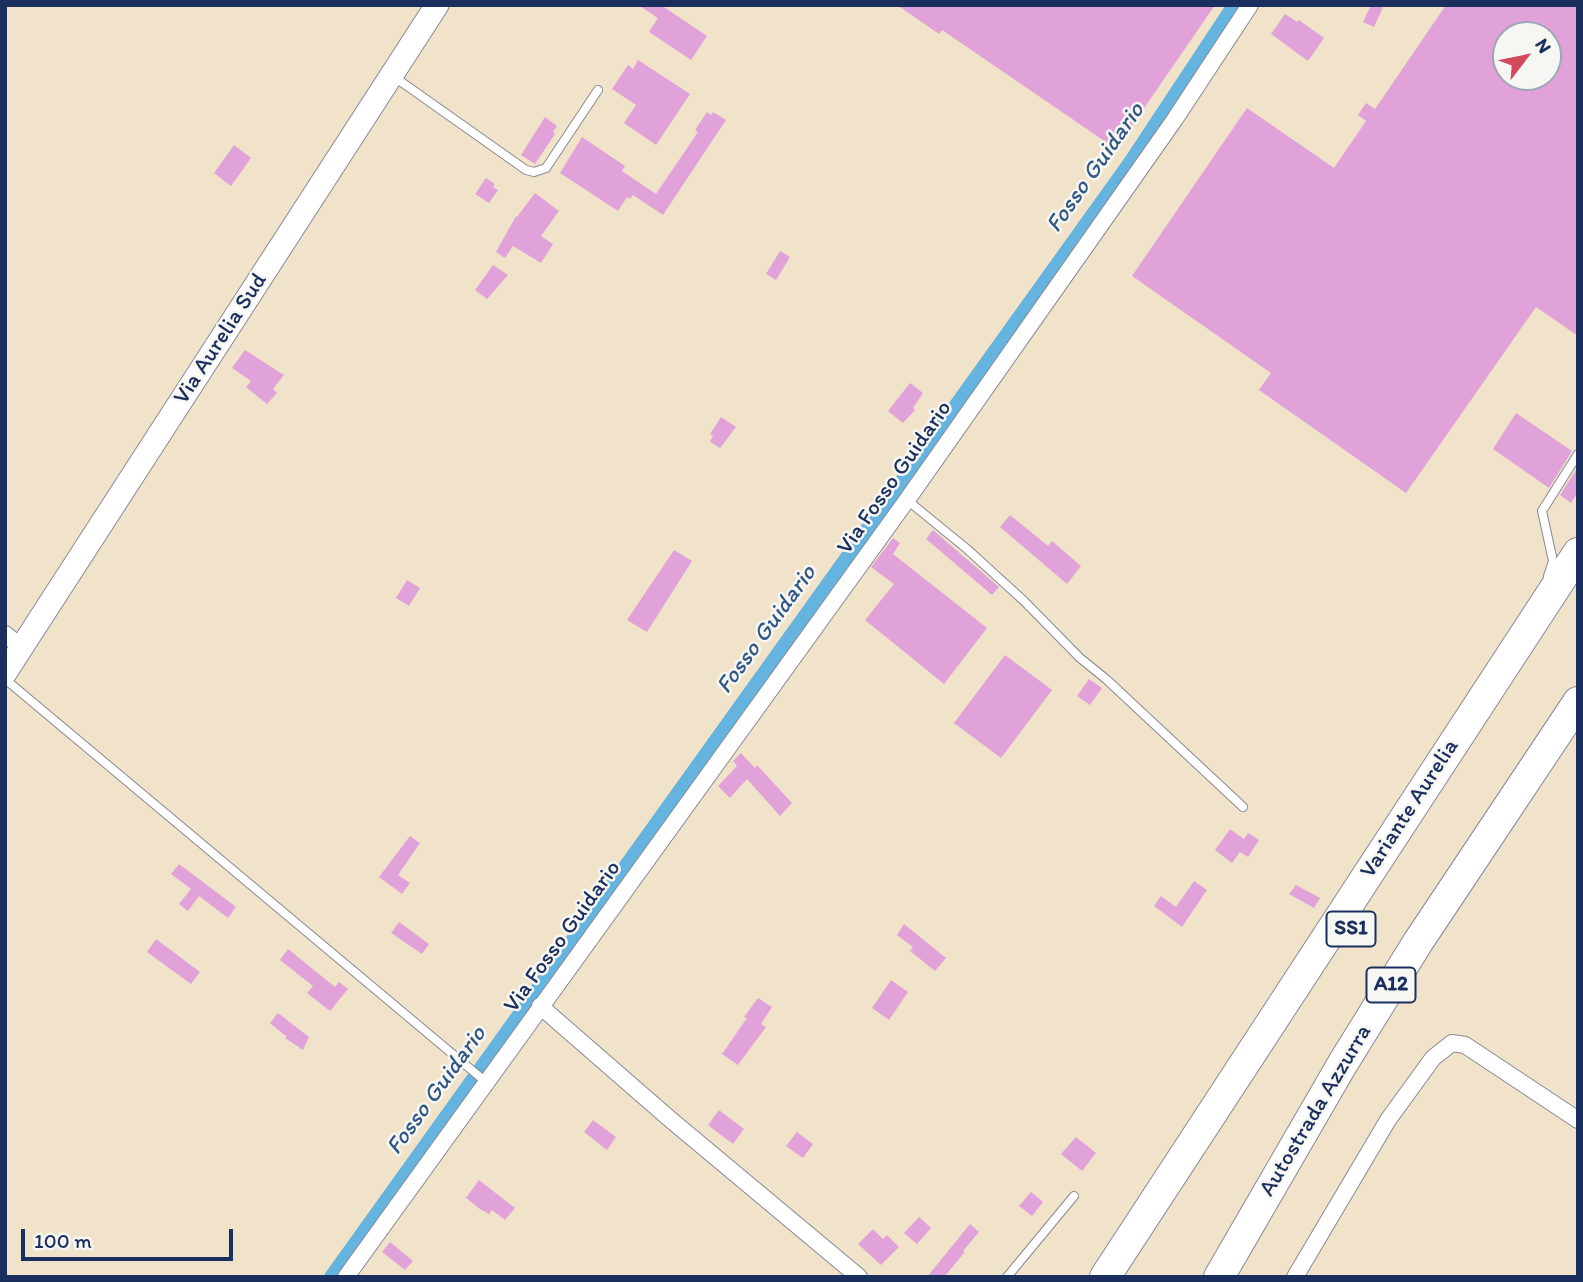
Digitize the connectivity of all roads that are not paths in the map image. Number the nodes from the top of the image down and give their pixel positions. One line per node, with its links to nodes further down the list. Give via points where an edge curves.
1 (437, 5): 3 (main road, Via Aurelia Sud)
2 (1250, 5): 6 (street, Via Fosso Guidario)
3 (392, 75): 4 (lane, via 534,172 546,168); 10 (main road, Via Aurelia Sud)
4 (598, 90)
5 (1578, 454): 9 (lane, via 1542,510 1553,561)
6 (907, 500): 15 (lane, via 1005,584); 16 (street, Via Fosso Guidario)
7 (1578, 553): 9 (highway, Variante Aurelia / SS1)
8 (1578, 582): 24 (highway, Variante Aurelia / SS1)
9 (1537, 614): 23 (highway, Variante Aurelia / SS1)
10 (13, 640): 11 (main road, Via Aurelia Sud)
11 (5, 673)
12 (5, 679): 17 (lane)
13 (1578, 702): 25 (highway, Autostrada Azzurra / A12, via 1418,942)
14 (1578, 738): 26 (highway, Autostrada Azzurra / A12, via 1432,958)
15 (1243, 807)
16 (540, 1006): 17 (street, Via Fosso Guidario); 21 (street)
17 (484, 1081): 20 (street, Via Fosso Guidario)
18 (1578, 1120): 27 (street, via 1465,1045 1452,1043 1433,1058 1388,1120)
19 (1074, 1196): 22 (lane)
20 (346, 1277)
21 (859, 1277)
22 (1007, 1277)
23 (1105, 1277)
24 (1124, 1277)
25 (1219, 1277)
26 (1240, 1277)
27 (1295, 1277)

